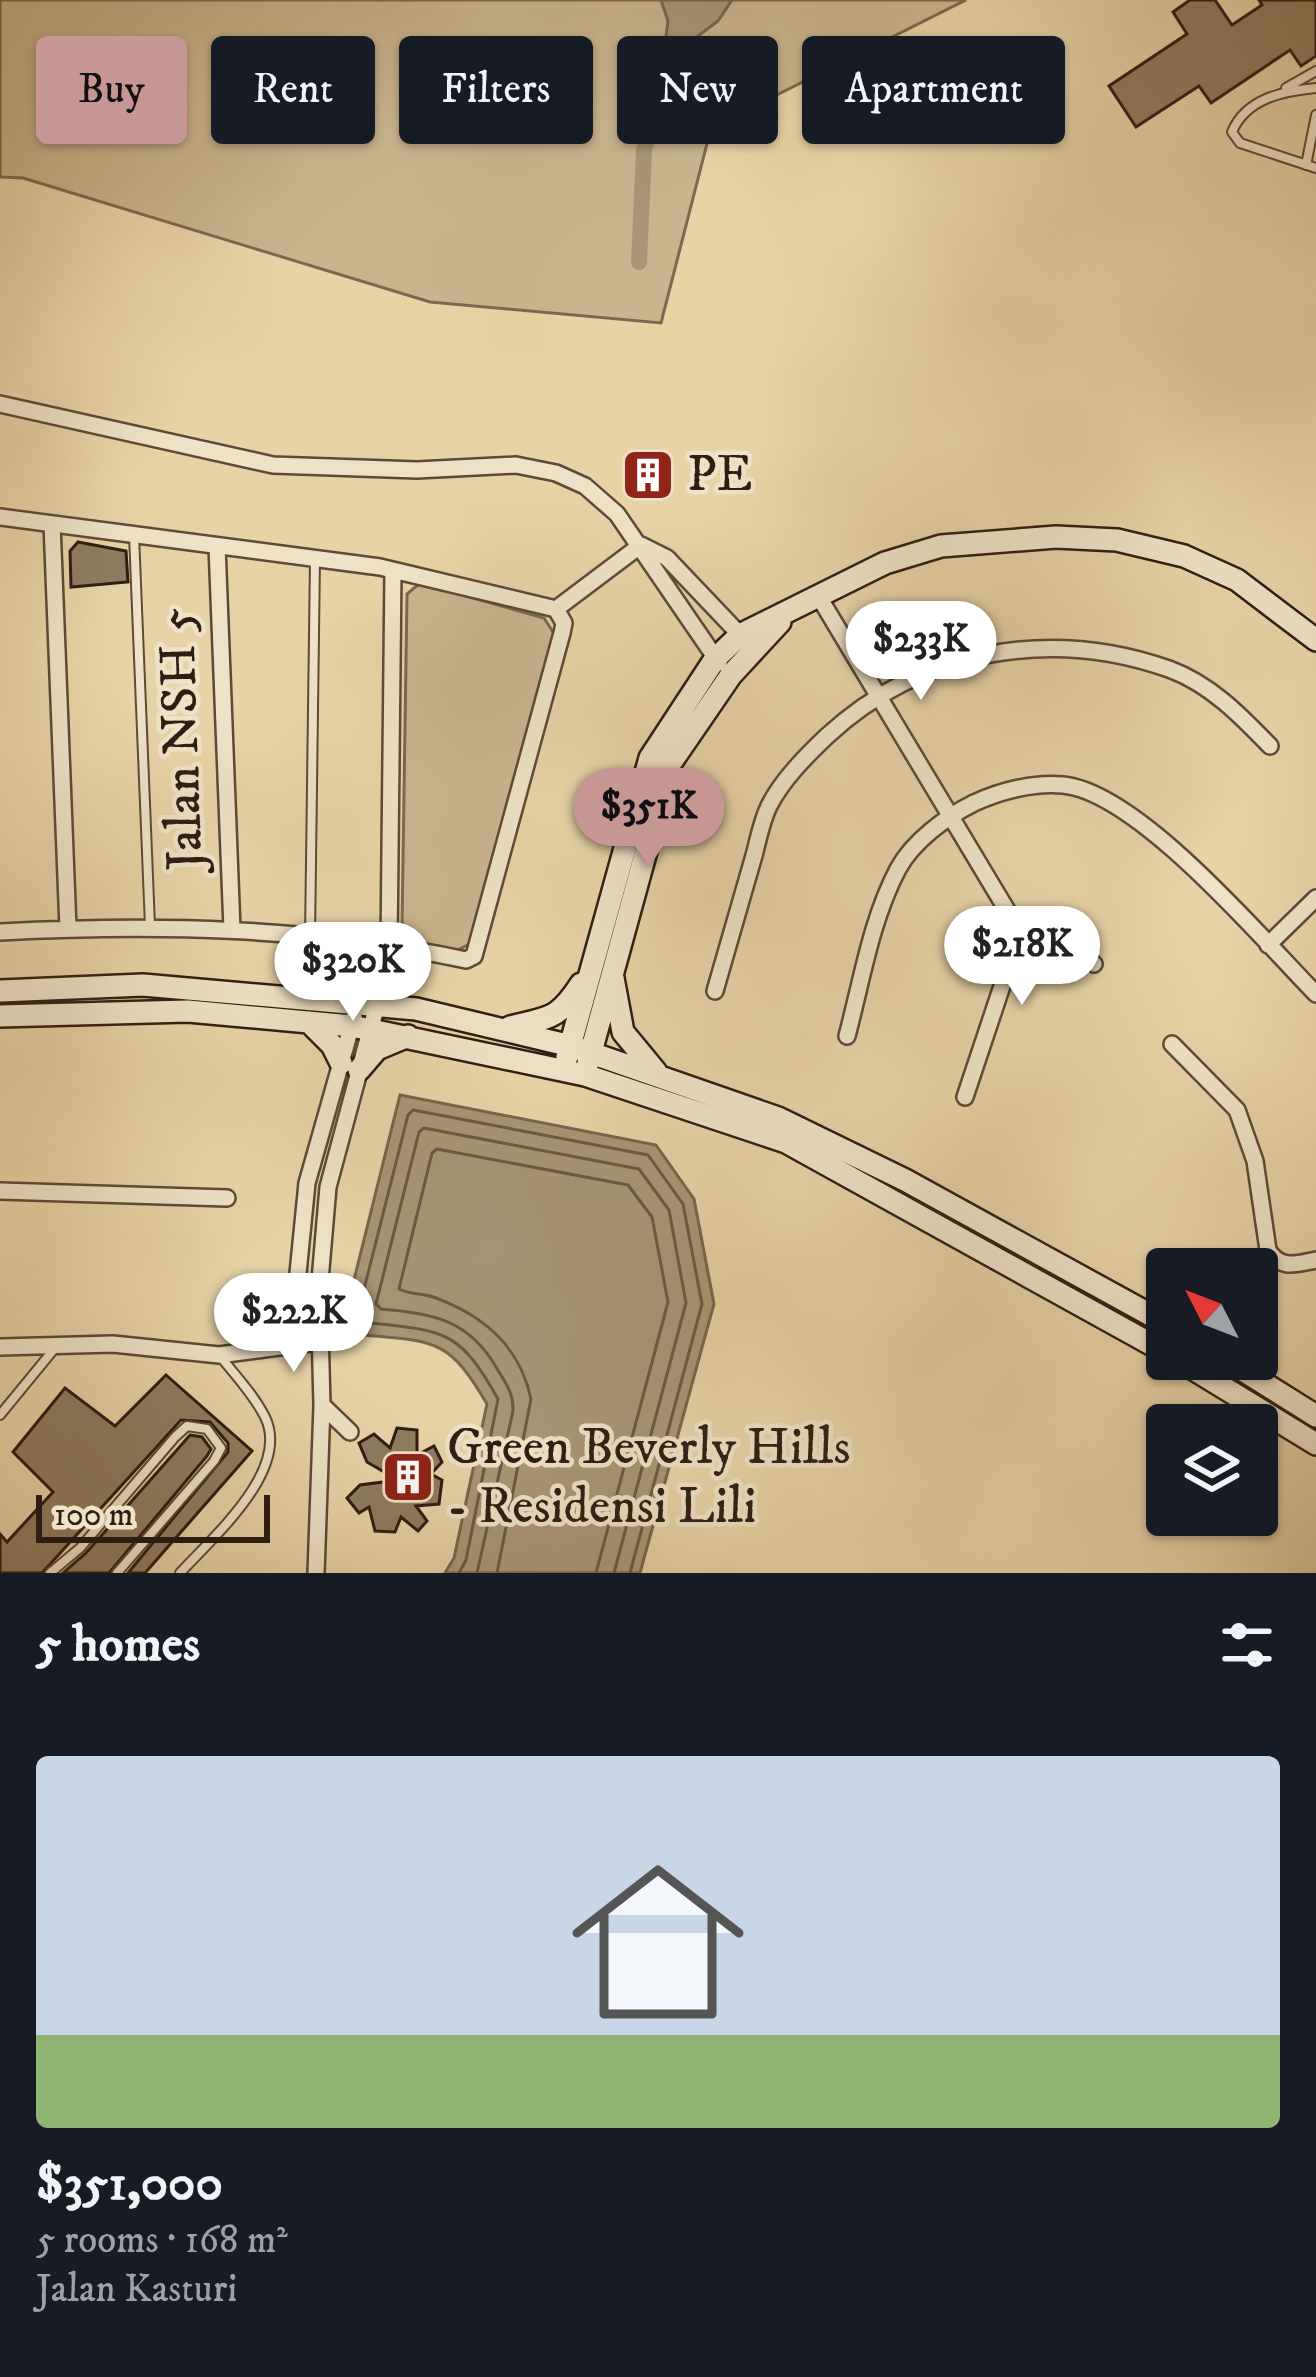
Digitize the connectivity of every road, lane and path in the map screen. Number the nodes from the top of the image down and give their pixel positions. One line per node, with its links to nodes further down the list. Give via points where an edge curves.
1 (1316, 71): 3 (lane)
2 (1316, 88): 3 (lane)
3 (1280, 91): 5 (lane, via 1249,109 1232,132 1240,143)
4 (1316, 115): 5 (lane)
5 (1311, 167)
6 (0, 404): 10 (street, via 273,465 516,465 556,473 585,486)
7 (0, 517): 8 (street)
8 (52, 524): 9 (street); 23 (street)
9 (134, 535): 11 (street); 24 (lane)
10 (641, 545): 15 (street); 17 (street, via 667,558); 18 (street)
11 (217, 546): 12 (street); 25 (street, Jalan NSH 5)
12 (315, 559): 13 (street); 28 (lane)
13 (393, 571): 15 (street); 29 (street)
14 (819, 597): 16 (main road, via 941,546 1117,540 1184,556 1237,580); 17 (main road); 19 (street)
15 (556, 609): 29 (street, via 562,633 474,956)
16 (1316, 640)
17 (747, 643): 18 (main road)
18 (723, 667): 32 (main road, via 650,758)
19 (880, 693): 20 (street, via 1005,649 1060,647 1172,670 1222,698); 21 (street); 34 (street, via 803,759 769,806)
20 (1270, 746)
21 (952, 814): 27 (street); 30 (street, via 1028,786 1066,785 1109,800); 41 (street, via 901,863)
22 (1316, 898): 30 (street)
23 (68, 928): 24 (street); 26 (street)
24 (150, 928): 25 (street)
25 (232, 929): 28 (street)
26 (0, 932)
27 (1020, 932): 31 (street, via 1053,933); 47 (street)
28 (310, 938): 29 (street)
29 (389, 945)
30 (1268, 945): 35 (street)
31 (1094, 964)
32 (602, 968): 39 (main road, via 564,1010); 43 (main road); 46 (main road, via 623,1032)
33 (0, 991): 37 (main road, via 143,986)
34 (715, 991)
35 (1316, 994)
36 (0, 1016): 38 (main road, via 188,1011)
37 (364, 1016): 38 (main road); 39 (main road, via 416,1009); 40 (main road); 44 (street)
38 (308, 1022): 44 (main road)
39 (504, 1029): 43 (main road)
40 (408, 1036): 44 (main road); 45 (main road)
41 (847, 1036)
42 (1172, 1043): 50 (street, via 1237,1110 1274,1260)
43 (581, 1049): 45 (main road); 46 (main road)
44 (350, 1066): 53 (street, via 307,1183 296,1293 299,1318)
45 (574, 1072): 52 (main road, via 786,1142)
46 (661, 1077): 51 (main road, via 778,1118 884,1169)
47 (965, 1097)
48 (0, 1191): 49 (street)
49 (227, 1198)
50 (1316, 1260)
51 (1146, 1312)
52 (1146, 1341)
53 (318, 1342): 56 (street); 59 (street)
54 (0, 1347): 55 (street)
55 (55, 1348): 56 (street, via 113,1344); 60 (lane)
56 (219, 1354): 66 (lane, via 267,1421 271,1461)
57 (1211, 1380): 63 (main road)
58 (1259, 1380): 61 (main road)
59 (322, 1405): 62 (street); 67 (street)
60 (0, 1415)
61 (1316, 1416)
62 (350, 1432)
63 (1316, 1444)
64 (50, 1573): 65 (lane, via 175,1437 187,1426 207,1429 221,1448 214,1461)
65 (117, 1573)
66 (180, 1573)
67 (316, 1573)

